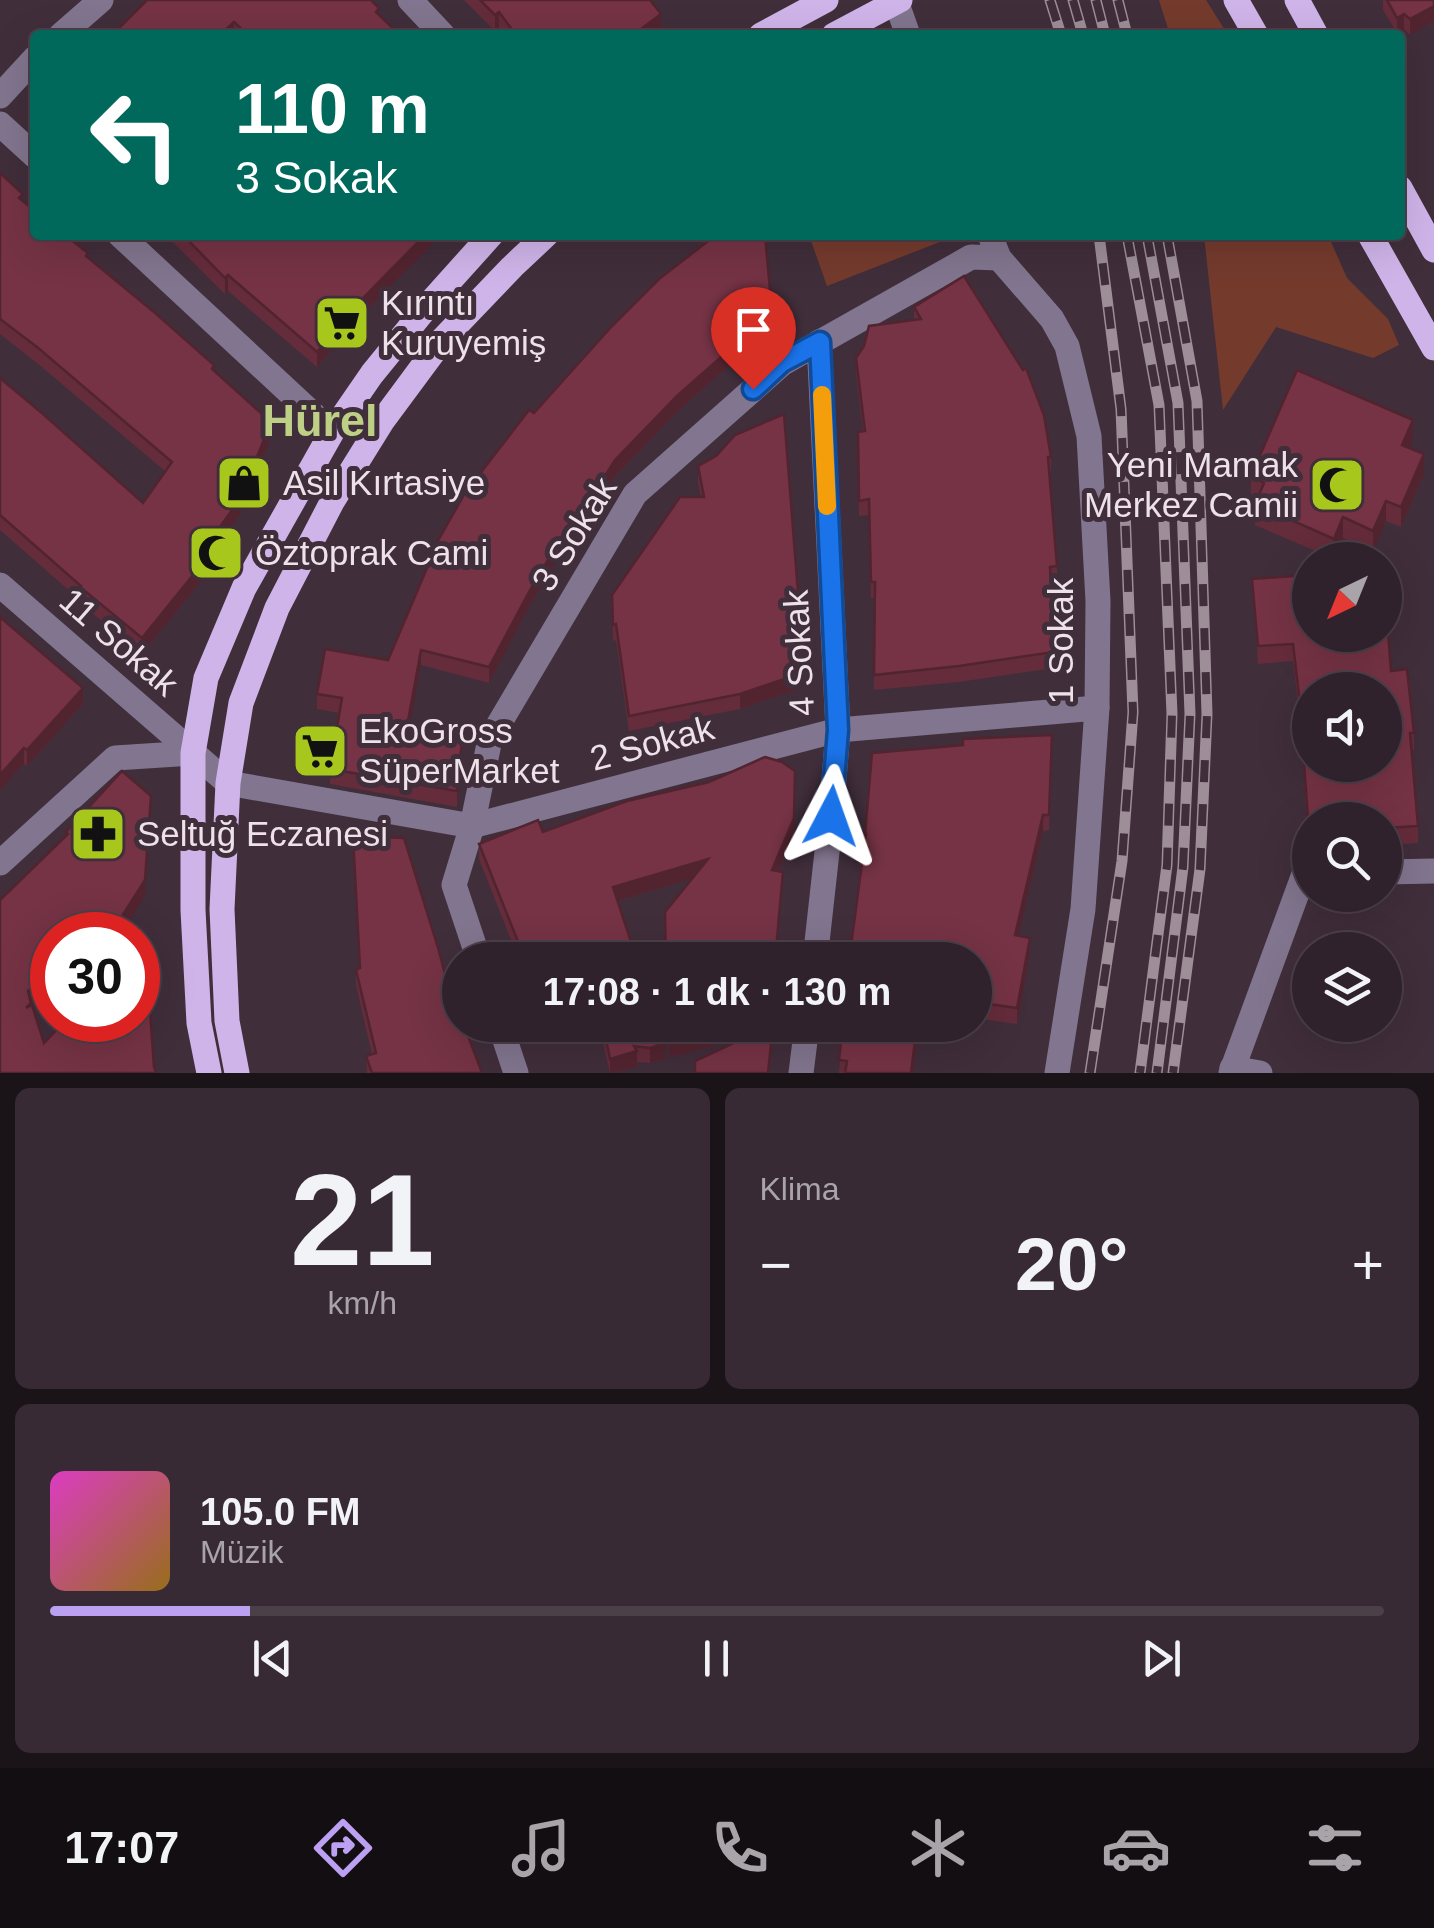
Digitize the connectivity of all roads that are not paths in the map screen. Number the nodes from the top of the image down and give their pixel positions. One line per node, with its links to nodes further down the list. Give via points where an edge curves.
1 (101, 0): 7 (street)
2 (410, 0): 8 (street)
3 (826, 0): 9 (main road)
4 (1236, 0): 12 (main road)
5 (1296, 0): 13 (main road)
6 (898, 1): 10 (main road); 11 (street)
7 (67, 30)
8 (438, 30)
9 (771, 30)
10 (843, 30)
11 (907, 30)
12 (1253, 30)
13 (1313, 30)
14 (30, 63): 15 (street)
15 (0, 96)
16 (0, 124): 17 (street)
17 (30, 151)
18 (1405, 197): 24 (main road)
19 (125, 240): 27 (street)
20 (488, 240): 27 (main road, via 406,332)
21 (541, 240): 32 (main road, via 443,339 332,502 277,608 242,702)
22 (1373, 240): 26 (main road)
23 (995, 247): 25 (street, 3 Sokak); 29 (street, 1 Sokak, via 1068,346 1088,436)
24 (1434, 250)
25 (820, 342): 30 (street, 4 Sokak); 33 (street, 3 Sokak, via 782,362 635,494 490,739)
26 (1434, 348)
27 (332, 432): 31 (main road, via 244,588 206,678)
28 (0, 585): 31 (street, 11 Sokak)
29 (1097, 708): 30 (street, 2 Sokak); 47 (street, 1 Sokak, via 1082,909)
30 (838, 730): 33 (street, 2 Sokak); 39 (street, 4 Sokak)
31 (193, 753): 32 (street, 11 Sokak); 34 (street, via 115,758); 43 (main road, via 198,1023)
32 (228, 783): 33 (street, 2 Sokak); 44 (main road, via 222,909 227,1021)
33 (472, 826): 38 (street, 3 Sokak, via 454,885)
34 (0, 863)
35 (1402, 872): 36 (street)
36 (1434, 872)
37 (1292, 907): 42 (street)
38 (473, 942)
39 (816, 942)
40 (506, 1042): 45 (street)
41 (805, 1042): 46 (street)
42 (1232, 1070): 48 (street)
43 (209, 1073)
44 (237, 1073)
45 (516, 1073)
46 (802, 1073)
47 (1058, 1073)
48 (1260, 1073)

